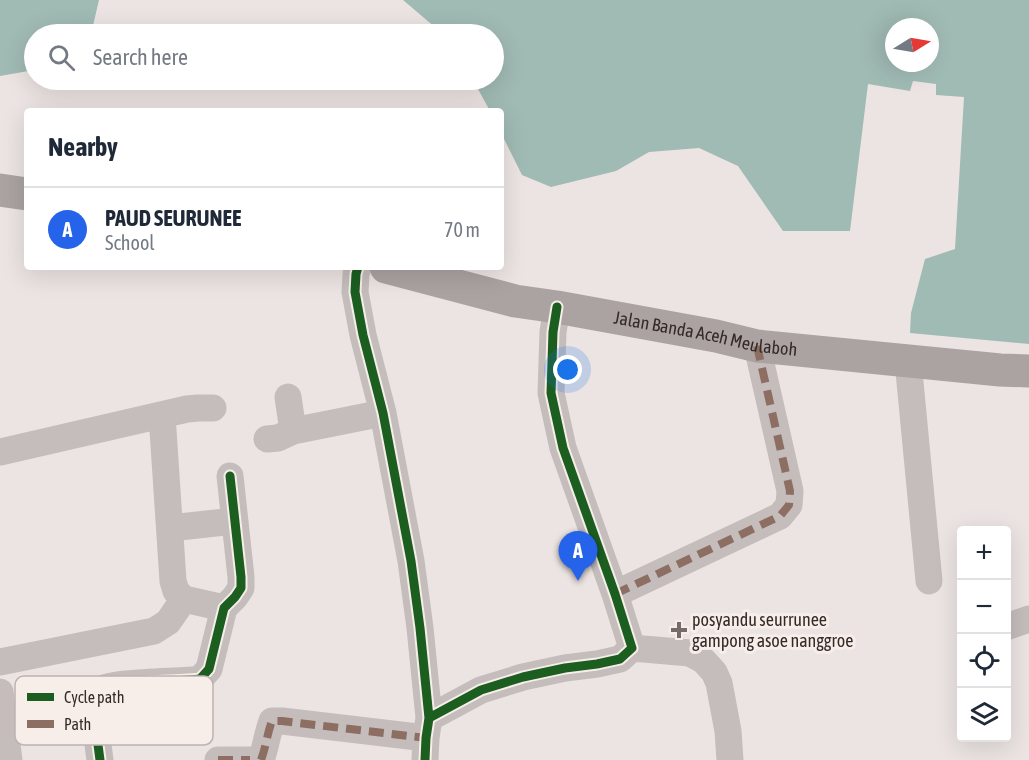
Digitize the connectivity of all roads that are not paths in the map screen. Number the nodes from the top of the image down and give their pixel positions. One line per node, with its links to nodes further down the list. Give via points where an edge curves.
1 (0, 190): 2 (highway)
2 (24, 194)
3 (357, 270): 11 (street, via 355,292)
4 (397, 270): 5 (highway, Jalan Banda Aceh Meulaboh, via 515,301)
5 (557, 307): 6 (highway, Jalan Banda Aceh Meulaboh); 20 (street, via 551,393 557,426)
6 (757, 346): 7 (highway, Jalan Banda Aceh Meulaboh); 20 (street, via 790,491 789,505 780,516)
7 (908, 361): 8 (highway, Jalan Banda Aceh Meulaboh); 19 (street)
8 (1029, 370)
9 (288, 397): 13 (street)
10 (213, 408): 12 (street)
11 (383, 413): 13 (street); 29 (street, via 420,628)
12 (162, 415): 15 (street); 18 (street)
13 (293, 431): 14 (street)
14 (267, 439)
15 (0, 452)
16 (230, 476): 17 (street)
17 (234, 521): 18 (street); 22 (street, via 241,588)
18 (170, 528): 21 (street, via 173,581)
19 (929, 581)
20 (615, 594): 25 (street)
21 (184, 599): 22 (street); 26 (street, via 168,622 154,631)
22 (224, 608): 27 (street, via 209,669)
23 (1029, 619): 24 (street)
24 (1011, 625)
25 (632, 648): 29 (street, via 620,659 523,677 481,690); 36 (street, via 690,653 714,672 728,732)
26 (0, 662)
27 (203, 676)
28 (0, 692): 31 (street)
29 (426, 738): 35 (street, via 272,722)
30 (98, 745): 32 (street)
31 (9, 760)
32 (100, 760)
33 (218, 760): 34 (street)
34 (250, 760)
35 (261, 760)
36 (730, 760)

